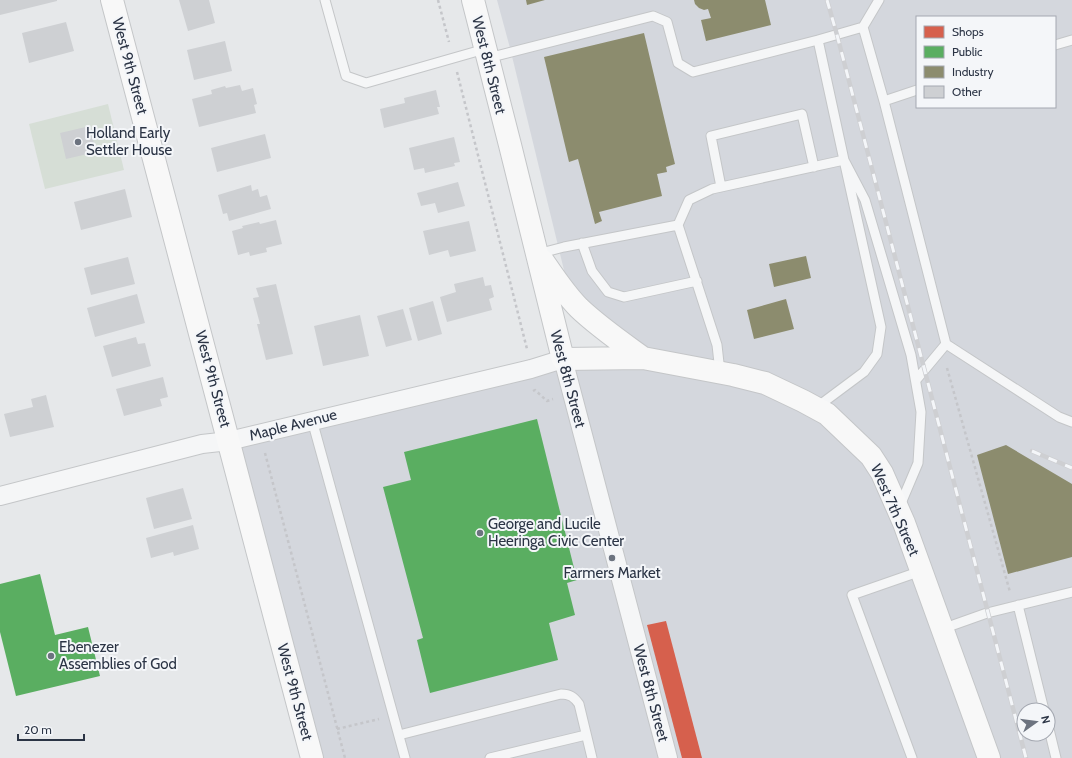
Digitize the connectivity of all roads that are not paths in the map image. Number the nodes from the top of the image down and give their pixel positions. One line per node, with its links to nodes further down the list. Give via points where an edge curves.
1 (112, 0): 27 (street, West 9th Street)
2 (325, 0): 9 (lane, via 346,76 366,83 453,58)
3 (472, 0): 9 (street, West 8th Street)
4 (879, 0): 5 (lane)
5 (863, 27): 6 (lane); 11 (lane)
6 (818, 40): 9 (lane, via 693,72 678,63 667,22 653,16); 12 (lane)
7 (1072, 40): 8 (lane)
8 (1056, 45)
9 (486, 54): 17 (street, West 8th Street)
10 (916, 90): 11 (lane)
11 (884, 101): 19 (lane)
12 (844, 160): 13 (lane); 23 (lane, via 866,200); 24 (lane, via 881,326 877,354 864,372)
13 (814, 167): 14 (lane); 14 (lane, via 802,114 711,136)
14 (721, 187): 15 (lane, via 689,200)
15 (678, 225): 16 (lane); 18 (lane)
16 (582, 243): 17 (lane); 18 (lane, via 592,271 608,292 624,297)
17 (537, 254): 20 (street, West 7th Street, via 580,308); 21 (street, West 8th Street)
18 (697, 280): 22 (lane, via 717,345)
19 (944, 346): 23 (lane); 26 (lane)
20 (643, 358): 21 (street, West 7th Street); 22 (street, West 7th Street)
21 (563, 359): 25 (street, Maple Avenue, via 531,369); 43 (street, West 8th Street)
22 (720, 372): 24 (street, West 7th Street, via 765,383)
23 (916, 380): 29 (lane, via 921,412 918,463)
24 (815, 408): 29 (street, West 7th Street, via 827,414 871,456 882,473)
25 (312, 420): 27 (street, Maple Avenue); 35 (lane)
26 (1072, 422)
27 (229, 441): 28 (street, Maple Avenue, via 202,444); 39 (street, West 9th Street)
28 (0, 496)
29 (898, 510): 30 (street, West 7th Street)
30 (922, 571): 33 (street, West 7th Street); 44 (lane, via 852,595)
31 (1072, 592): 32 (lane)
32 (1016, 606): 33 (lane); 34 (lane)
33 (942, 629): 45 (street, West 7th Street)
34 (1042, 702)
35 (399, 735): 36 (lane, via 568,694 579,704); 40 (lane)
36 (586, 735): 41 (lane); 42 (lane)
37 (1052, 742): 38 (lane)
38 (1055, 754)
39 (312, 758)
40 (405, 758)
41 (490, 758)
42 (592, 758)
43 (668, 758)
44 (912, 758)
45 (989, 758)

